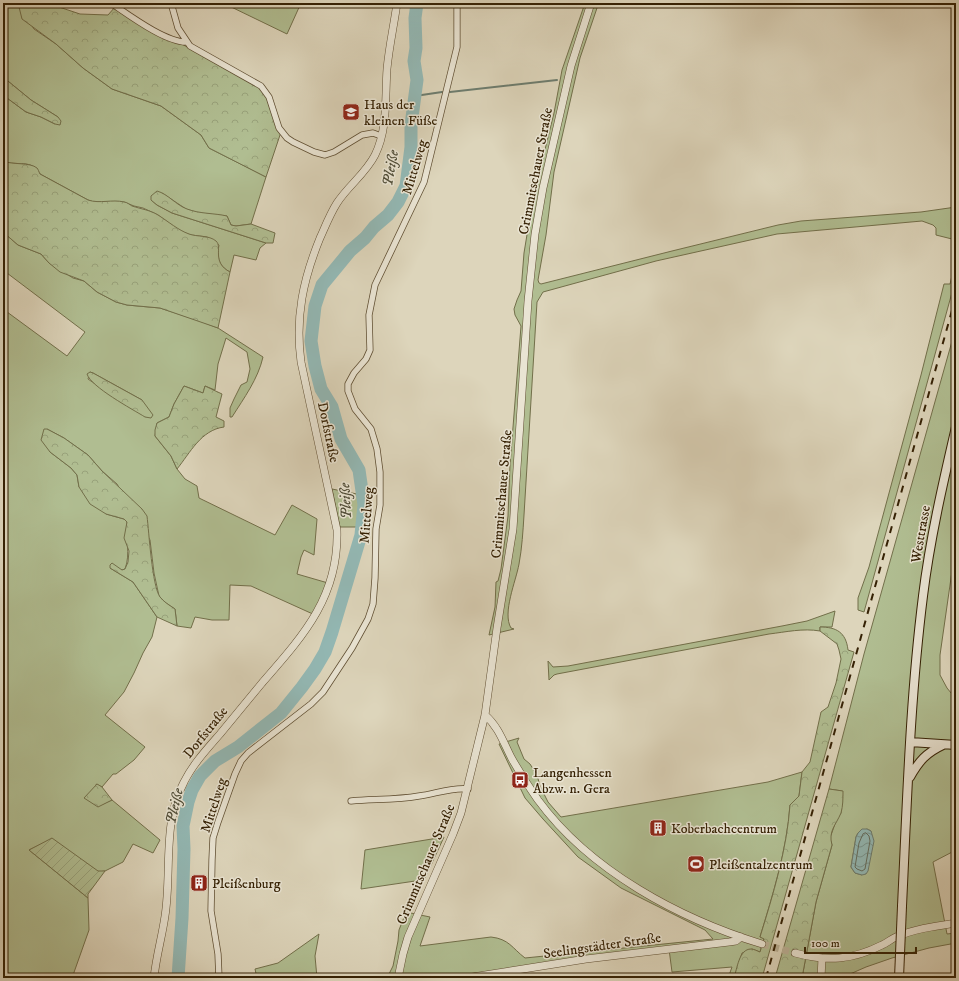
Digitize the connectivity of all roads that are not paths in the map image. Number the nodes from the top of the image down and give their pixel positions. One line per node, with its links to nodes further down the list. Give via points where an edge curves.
1 (111, 3): 6 (street, via 144,25 175,41)
2 (171, 3): 6 (street, via 178,28)
3 (397, 3): 7 (street, Dorfstraße, via 387,68)
4 (457, 3): 22 (street, Mittelweg, via 458,47 424,182 375,285 369,315 370,350 348,384 355,409 372,429 380,472 372,604 368,618 352,648 323,692 248,753 235,774 213,838 211,911)
5 (591, 3): 9 (street, Crimmitschauer Straße, via 566,85 535,234 528,300 513,529)
6 (186, 42): 7 (street, via 194,50 261,86 269,98 279,128 287,138 300,146 329,155 362,135 373,133)
7 (381, 136): 21 (street, Dorfstraße, via 375,155 337,203 327,223 308,270 298,321 298,346 337,530 334,567 316,615 292,649 191,769 177,796 170,829 166,915)
8 (956, 427): 10 (main road, Westtrasse, via 938,507 923,596)
9 (485, 716): 14 (street, Crimmitschauer Straße); 17 (street, via 497,727 513,761 538,800 574,840 611,870 652,897 696,920)
10 (910, 742): 11 (main road); 13 (main road, Westtrasse)
11 (943, 745): 12 (main road); 13 (main road, via 922,758)
12 (956, 745)
13 (908, 780): 26 (main road, Westtrasse, bridge)
14 (468, 790): 15 (street, via 456,789 397,799); 23 (street, Crimmitschauer Straße, via 454,834 408,938)
15 (351, 801)
16 (956, 923): 20 (street, via 914,931 858,955)
17 (741, 937): 18 (street); 24 (street, Seelingstädter Straße, via 729,942 586,959)
18 (762, 944)
19 (795, 952): 20 (street)
20 (822, 958): 25 (street)
21 (154, 978)
22 (219, 978)
23 (398, 978)
24 (466, 978)
25 (822, 978)
26 (899, 978)

